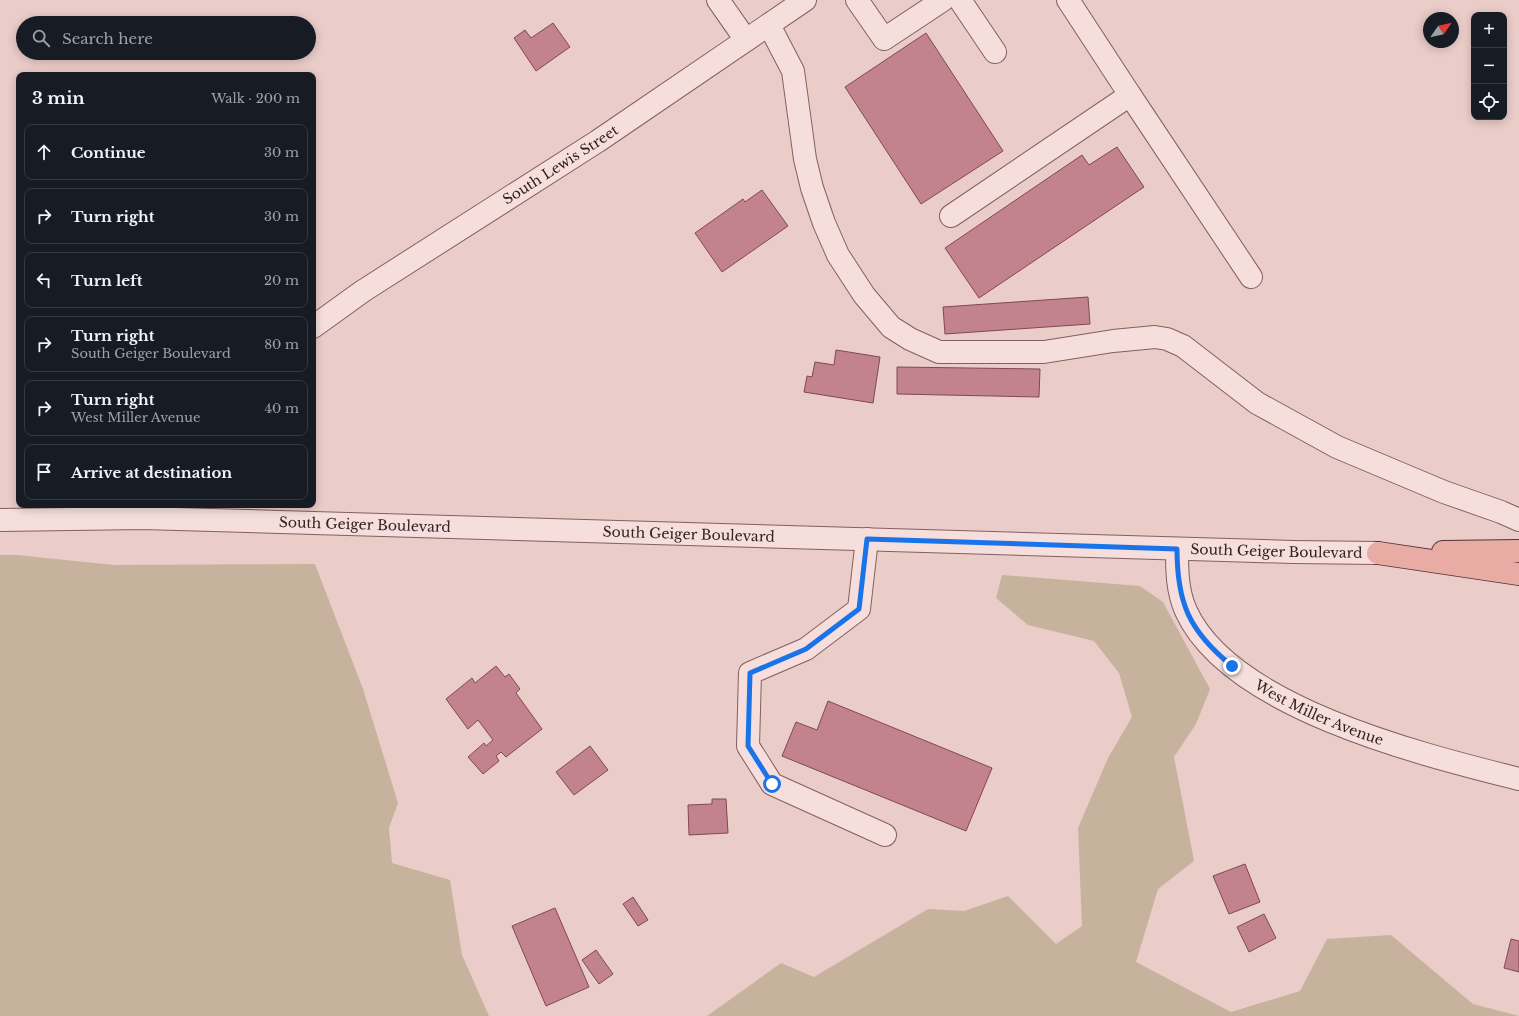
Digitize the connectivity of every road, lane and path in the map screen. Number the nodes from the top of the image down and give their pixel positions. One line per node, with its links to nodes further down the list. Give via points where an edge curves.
1 (718, 0): 8 (street)
2 (805, 0): 7 (street, South Lewis Street)
3 (857, 0): 4 (street, via 884,39)
4 (943, 0)
5 (960, 0): 9 (street)
6 (1068, 0): 10 (street)
7 (769, 25): 8 (street, South Lewis Street); 16 (street, via 793,71 805,159 824,223 838,255 864,295 891,327 910,339 940,352 1044,352 1113,341 1167,339 1183,346 1257,404 1337,446 1444,492)
8 (746, 40): 13 (street, South Lewis Street, via 598,141 363,291)
9 (995, 52)
10 (1130, 95): 11 (street); 12 (street)
11 (950, 216)
12 (1250, 277)
13 (316, 325)
14 (147, 512): 15 (street, South Geiger Boulevard); 17 (street, South Geiger Boulevard)
15 (0, 520)
16 (1519, 520)
17 (867, 539): 18 (street, South Geiger Boulevard); 23 (street, via 859,609 806,649 750,673 748,746 772,784)
18 (1177, 549): 20 (street, South Geiger Boulevard); 22 (street, West Miller Avenue, via 1179,588 1185,610 1213,650 1243,674 1300,707 1386,742 1427,756)
19 (1519, 551): 20 (main road)
20 (1378, 553): 21 (main road)
21 (1519, 574)
22 (1519, 779)
23 (885, 834)

